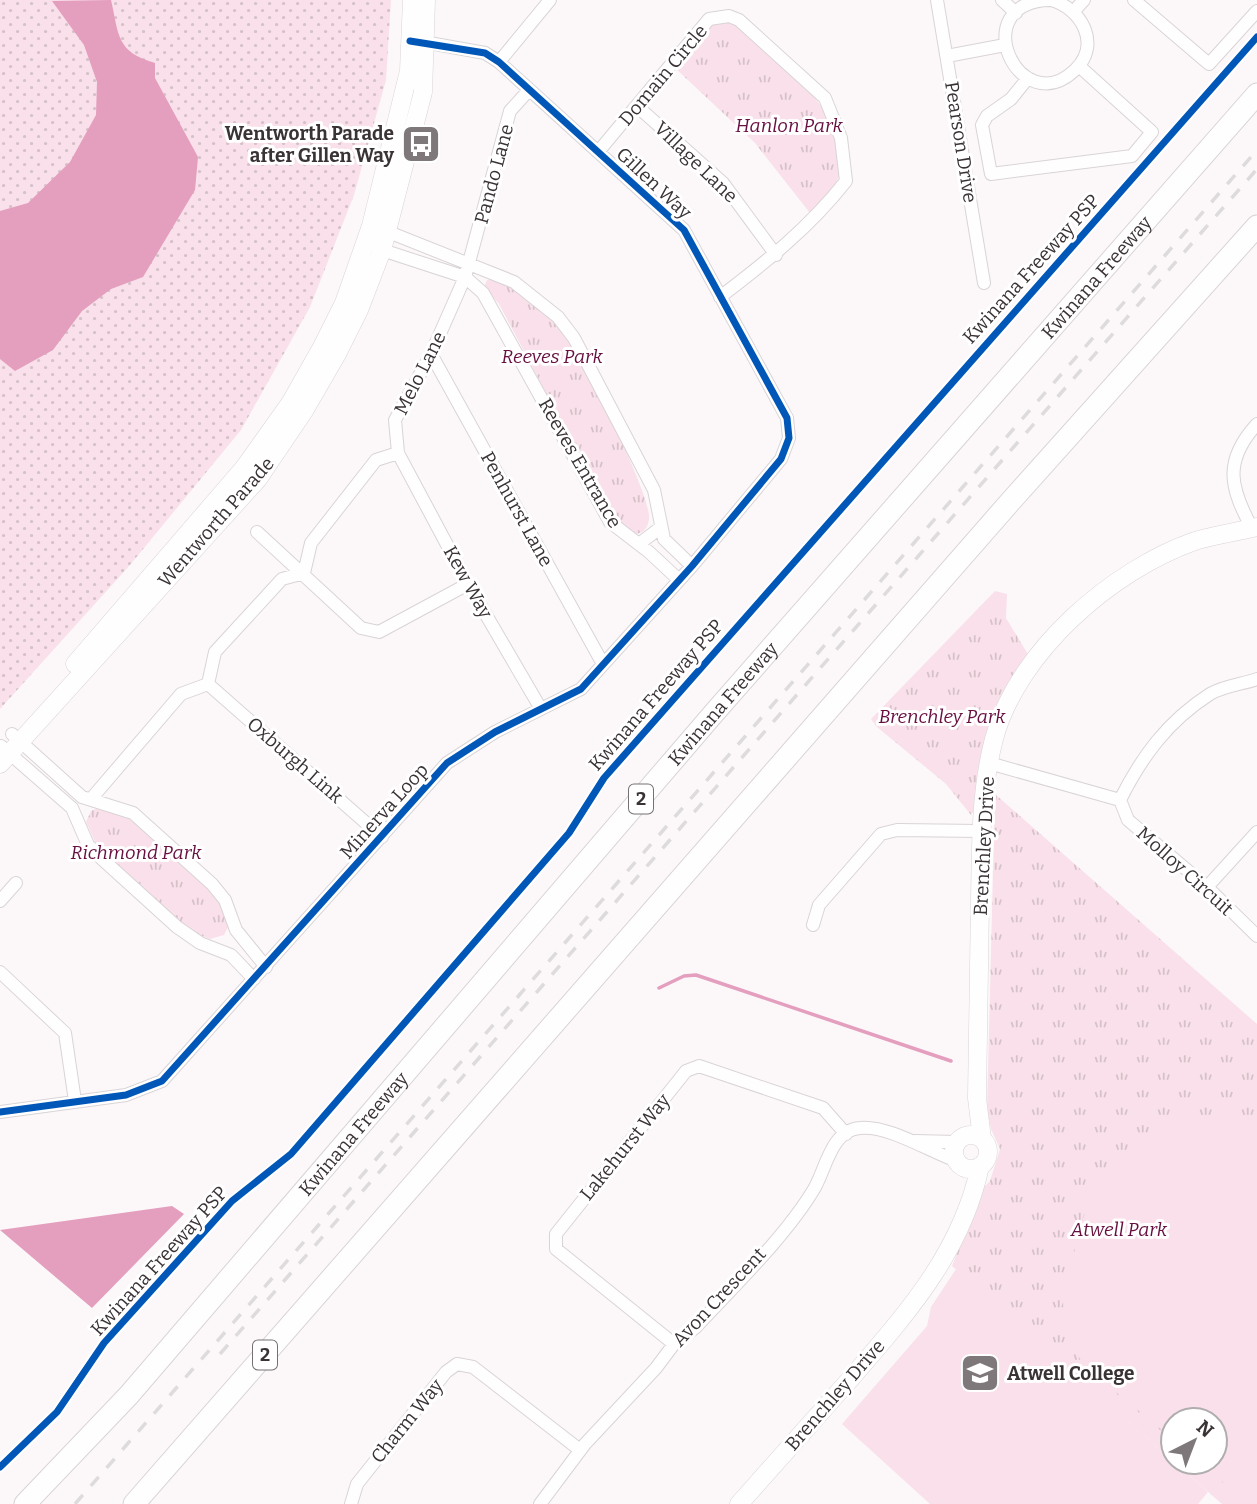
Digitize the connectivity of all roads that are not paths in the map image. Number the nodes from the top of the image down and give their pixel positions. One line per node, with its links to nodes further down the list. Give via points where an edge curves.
1 (412, 0): 12 (street, Wentworth Parade)
2 (426, 0): 12 (street, Wentworth Parade)
3 (550, 0): 15 (street)
4 (937, 0): 14 (street, Pearson Drive)
5 (1002, 0): 11 (street)
6 (1051, 0): 9 (street); 11 (street, via 1026,5)
7 (1084, 0): 9 (street)
8 (1134, 0): 10 (street, via 1209,64)
9 (1074, 11): 16 (street, via 1082,20 1087,43)
10 (1257, 11)
11 (1016, 13): 13 (street, via 1005,33)
12 (418, 41): 15 (street, Gillen Way, via 485,53); 23 (street, Wentworth Parade)
13 (1005, 45): 14 (street); 17 (street, via 1009,59)
14 (947, 56): 27 (street, Pearson Drive)
15 (499, 62): 18 (street, Gillen Way)
16 (1079, 66): 17 (street, via 1056,81); 17 (street, via 1152,132 1132,156 991,174 982,125)
17 (1028, 78)
18 (529, 90): 21 (street, Gillen Way); 26 (street, Pando Lane, via 510,111)
19 (1257, 94): 72 (highway, Kwinana Freeway / 2, via 723,702 129,1395)
20 (638, 107): 21 (street, Domain Circle); 25 (street, Village Lane, via 723,183); 25 (street, Domain Circle, via 688,41 718,16 739,20 825,98 841,138 846,181)
21 (598, 152): 28 (street, Gillen Way, via 684,230)
22 (1257, 226): 73 (highway, 2)
23 (379, 228): 24 (street, Wentworth Parade); 26 (street, Reeves Entrance)
24 (374, 247): 26 (street, Reeves Entrance); 45 (street, Wentworth Parade, via 291,402 252,457)
25 (776, 254): 28 (street, Domain Circle)
26 (468, 271): 29 (street, Melo Lane); 33 (street, Reeves Entrance, via 514,282 558,317 574,338 653,489); 36 (street, Reeves Entrance, via 610,522)
27 (984, 283)
28 (720, 297): 31 (street, Gillen Way, via 787,418)
29 (431, 354): 32 (street, Melo Lane, via 395,420); 41 (street, Penhurst Lane)
30 (1257, 424): 34 (street, via 1233,461 1235,496)
31 (789, 438): 37 (street, Minerva Loop, via 781,459)
32 (398, 453): 38 (street, via 376,460 311,543); 40 (street, Kew Way)
33 (660, 528): 36 (street); 37 (street, Reeves Entrance)
34 (1255, 528): 46 (street, Brenchley Drive, via 1195,541 1106,588 1054,638 1024,676 1005,708)
35 (257, 532): 38 (street)
36 (639, 544): 39 (street, Reeves Entrance)
37 (692, 566): 39 (street, Minerva Loop)
38 (304, 573): 40 (street, via 361,628 379,632); 43 (street, via 282,579 215,652)
39 (678, 579): 41 (street, Minerva Loop)
40 (468, 584): 44 (street, Kew Way)
41 (603, 664): 44 (street, Minerva Loop, via 581,688)
42 (1257, 679): 48 (street, via 1212,693 1172,724 1140,759)
43 (208, 684): 47 (street, via 181,694); 51 (street, Oxburgh Link)
44 (541, 709): 51 (street, Minerva Loop, via 447,763)
45 (7, 748): 47 (street); 58 (street, via 72,808 88,845 102,859 177,927)
46 (989, 763): 48 (street); 49 (street, Brenchley Drive)
47 (91, 799): 56 (street, via 133,813 212,884 225,900)
48 (1120, 800): 53 (street, Molloy Circuit, via 1128,820)
49 (981, 831): 55 (street, via 897,830 881,834 826,895); 62 (street, Brenchley Drive)
50 (1257, 832): 53 (street)
51 (382, 836): 59 (street, Minerva Loop)
52 (16, 883): 54 (street)
53 (1207, 887): 57 (street, Molloy Circuit)
54 (0, 901)
55 (813, 925)
56 (236, 930): 58 (street); 59 (street)
57 (1257, 936)
58 (218, 949): 61 (street, via 231,955)
59 (267, 967): 61 (street, Minerva Loop)
60 (0, 972): 63 (street, via 65,1033)
61 (254, 979): 63 (street, Minerva Loop, via 162,1081 126,1095)
62 (978, 1098): 66 (street, Brenchley Drive); 68 (street, Brenchley Drive)
63 (75, 1101): 64 (street, Minerva Loop)
64 (0, 1112)
65 (846, 1134): 67 (street, via 860,1128); 70 (street, Avon Crescent, via 833,1145 806,1203 695,1328); 70 (street, Lakehurst Way, via 823,1108 699,1066 690,1067 678,1081 554,1242 556,1249)
66 (982, 1139): 68 (street, via 973,1135); 69 (street, via 988,1153)
67 (908, 1140): 68 (street); 69 (street)
68 (960, 1140): 69 (street, via 954,1152)
69 (967, 1165): 76 (street, Brenchley Drive, via 966,1208 920,1299)
70 (674, 1344): 71 (street, Avon Crescent)
71 (580, 1450): 74 (street, Charm Way, via 473,1367 457,1364 357,1484); 75 (street, Avon Crescent)
72 (25, 1504)
73 (134, 1504)
74 (351, 1504)
75 (540, 1504)
76 (739, 1504)

